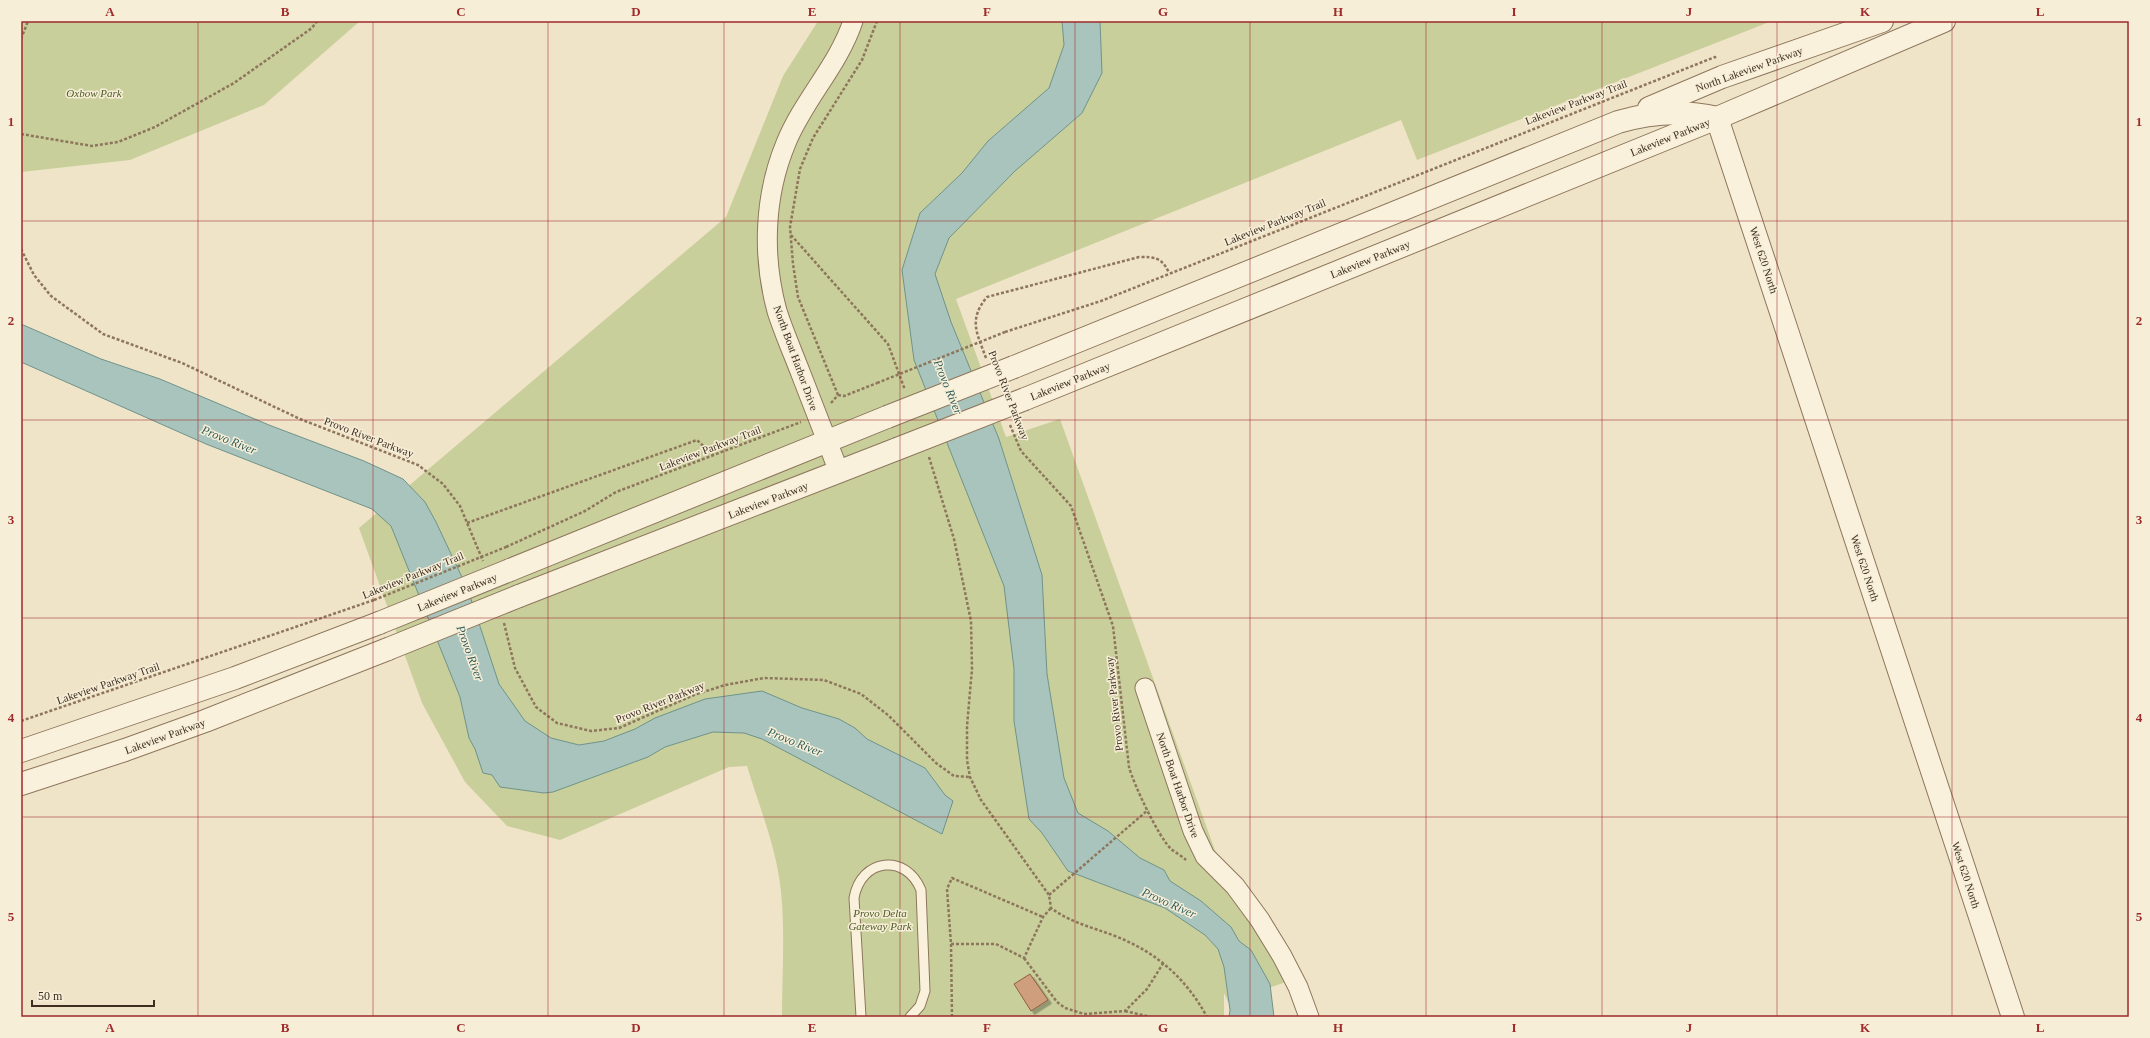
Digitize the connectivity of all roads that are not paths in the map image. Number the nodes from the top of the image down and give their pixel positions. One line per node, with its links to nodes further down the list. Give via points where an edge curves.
1 (853, 21): 6 (street, North Boat Harbor Drive, via 833,66 805,108 787,142 774,182 768,220 768,258 778,313)
2 (1882, 21): 5 (street, North Lakeview Parkway, via 1722,77)
3 (1944, 21): 4 (street)
4 (1717, 118): 5 (street, Lakeview Parkway, via 1675,112 1636,116); 7 (street, Lakeview Parkway, bridge); 14 (street, West 620 North)
5 (1618, 122): 6 (street, Lakeview Parkway, bridge)
6 (827, 441): 7 (street, North Boat Harbor Drive); 9 (street, Lakeview Parkway, bridge, via 379,623 235,678)
7 (839, 472): 10 (street, Lakeview Parkway, bridge, via 198,724)
8 (1145, 688): 13 (street, North Boat Harbor Drive, via 1193,831 1205,856 1235,886 1260,920 1298,987)
9 (21, 751)
10 (21, 784)
11 (861, 1017): 12 (lane, via 854,898 864,875 878,866 886,865 908,871 921,890 925,991 920,1006)
12 (910, 1017)
13 (1309, 1017)
14 (2013, 1017)

